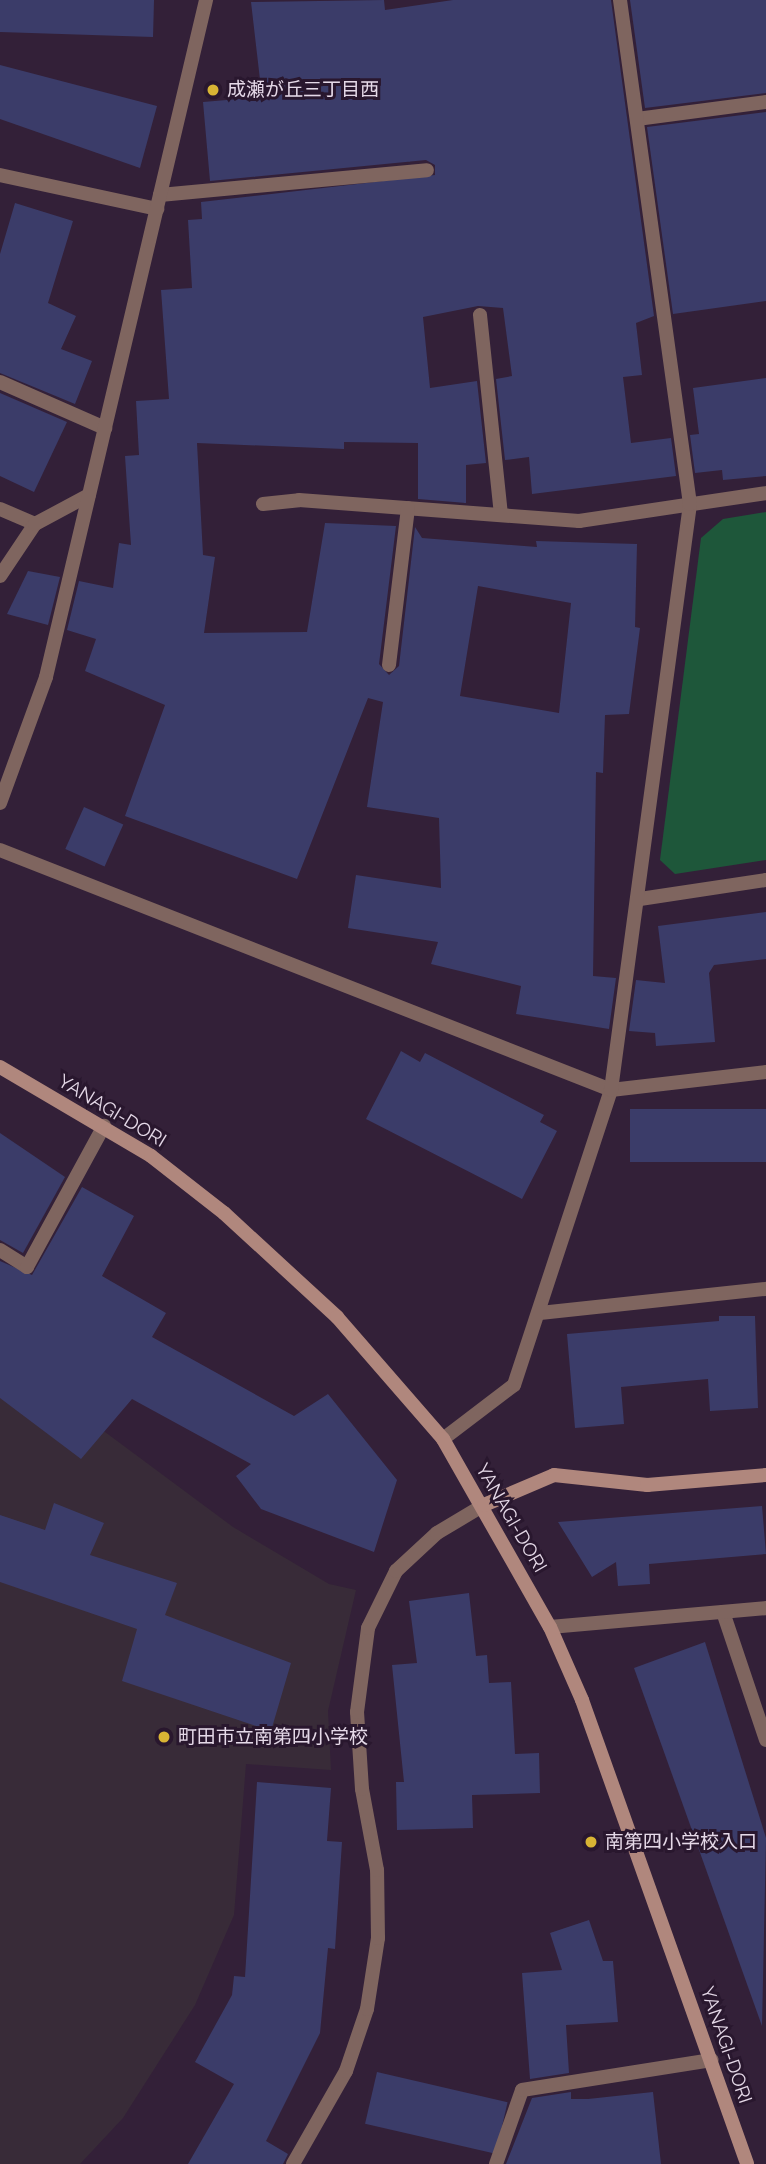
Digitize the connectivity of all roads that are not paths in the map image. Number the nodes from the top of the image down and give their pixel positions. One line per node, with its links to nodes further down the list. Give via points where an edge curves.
1 (206, 0): 7 (street)
2 (620, 0): 4 (street)
3 (766, 102): 4 (street)
4 (637, 119): 14 (street)
5 (427, 170): 7 (street)
6 (0, 175): 7 (street)
7 (158, 202): 10 (street)
8 (480, 316): 17 (street)
9 (0, 382): 10 (street)
10 (105, 428): 12 (street)
11 (766, 494): 14 (street)
12 (89, 495): 18 (street); 21 (street, via 46,677)
13 (263, 504): 15 (street, via 299,500)
14 (690, 504): 17 (street, via 579,521); 24 (street)
15 (408, 508): 17 (street); 20 (street)
16 (0, 509): 18 (street)
17 (501, 515)
18 (35, 524): 19 (street)
19 (0, 576)
20 (389, 665)
21 (0, 803)
22 (0, 850): 27 (street)
23 (766, 880): 24 (street)
24 (640, 899): 27 (street)
25 (0, 1067): 28 (street, YANAGI-DORI)
26 (766, 1072): 27 (street)
27 (611, 1090): 31 (street)
28 (104, 1126): 29 (street, via 27,1267); 32 (street, YANAGI-DORI, via 151,1156 284,1264)
29 (0, 1250)
30 (766, 1289): 31 (street)
31 (540, 1313): 32 (street, via 514,1385)
32 (443, 1439): 34 (street, YANAGI-DORI)
33 (766, 1475): 34 (street, via 647,1485 554,1475)
34 (484, 1505): 37 (street, YANAGI-DORI); 40 (street, via 437,1533 396,1571 368,1628 357,1712 362,1789 377,1870 378,1938 368,2009 346,2071)
35 (766, 1608): 36 (street)
36 (723, 1612): 37 (street); 38 (street)
37 (550, 1627): 39 (street, YANAGI-DORI, via 582,1700)
38 (766, 1740)
39 (712, 2060): 41 (street, via 522,2090); 42 (street, YANAGI-DORI)
40 (293, 2164)
41 (496, 2164)
42 (747, 2164)

